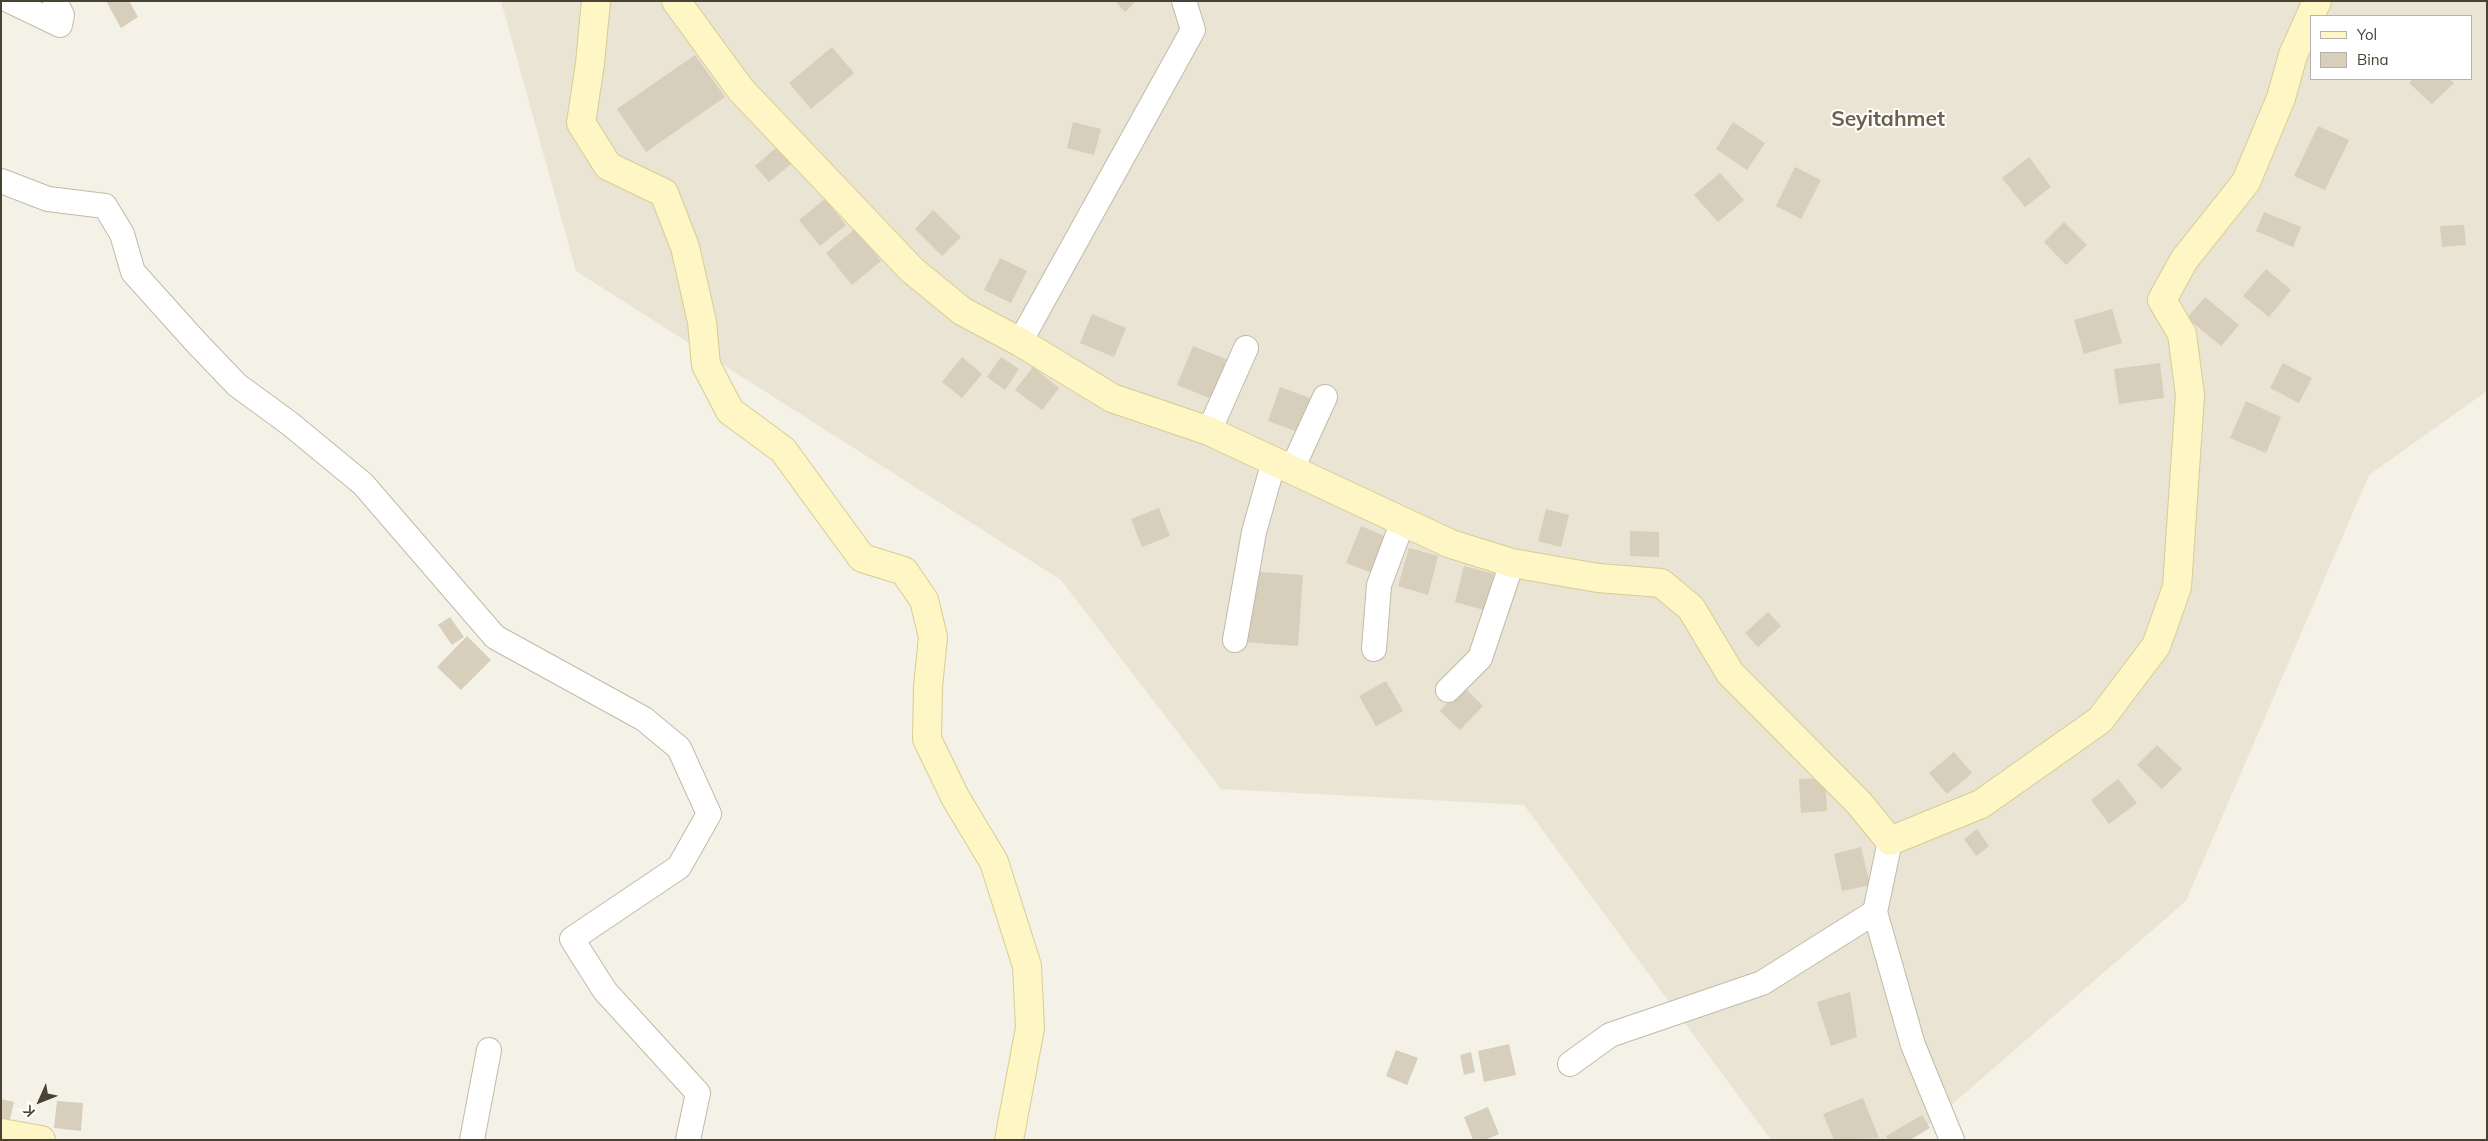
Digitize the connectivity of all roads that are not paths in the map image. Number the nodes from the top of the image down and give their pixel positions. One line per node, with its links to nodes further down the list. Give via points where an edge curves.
1 (10, 1): 2 (street, via 60,25 62,15)
2 (54, 1)
3 (596, 1): 28 (street, via 581,123 608,166 664,193 685,247 702,322 706,365 730,411 783,450 862,558 904,571 924,600 933,637 927,739 955,797 994,862 1027,966 1030,1028)
4 (676, 1): 10 (street, via 741,90 912,270 962,311)
5 (1184, 1): 10 (street, via 1193,30)
6 (2317, 1): 7 (street)
7 (2311, 15)
8 (2310, 17): 20 (street, via 2246,182 2184,260 2162,300 2182,334 2190,395 2177,587 2156,646 2100,720 1981,804)
9 (1, 181): 27 (street, via 48,199 105,206 122,234 133,272 176,320 236,385 363,484 495,637 644,719 679,748 709,814 679,867 572,939 605,991 698,1093)
10 (1020, 342): 13 (street, via 1112,398)
11 (1246, 348): 13 (street)
12 (1325, 397): 14 (street)
13 (1209, 431): 14 (street)
14 (1283, 465): 15 (street); 17 (street, via 1254,532)
15 (1404, 521): 16 (street, via 1451,544); 18 (street, via 1379,585)
16 (1512, 563): 19 (street, via 1480,658); 20 (street, via 1598,578 1661,583 1690,608 1730,673 1859,803)
17 (1235, 640)
18 (1374, 649)
19 (1448, 690)
20 (1890, 840): 21 (street)
21 (1875, 912): 23 (street, via 1762,983 1610,1035); 29 (street, via 1913,1045)
22 (488, 1050): 26 (street)
23 (1570, 1064)
24 (1, 1133): 25 (street)
25 (40, 1140)
26 (472, 1140)
27 (688, 1140)
28 (1009, 1140)
29 (1952, 1140)

